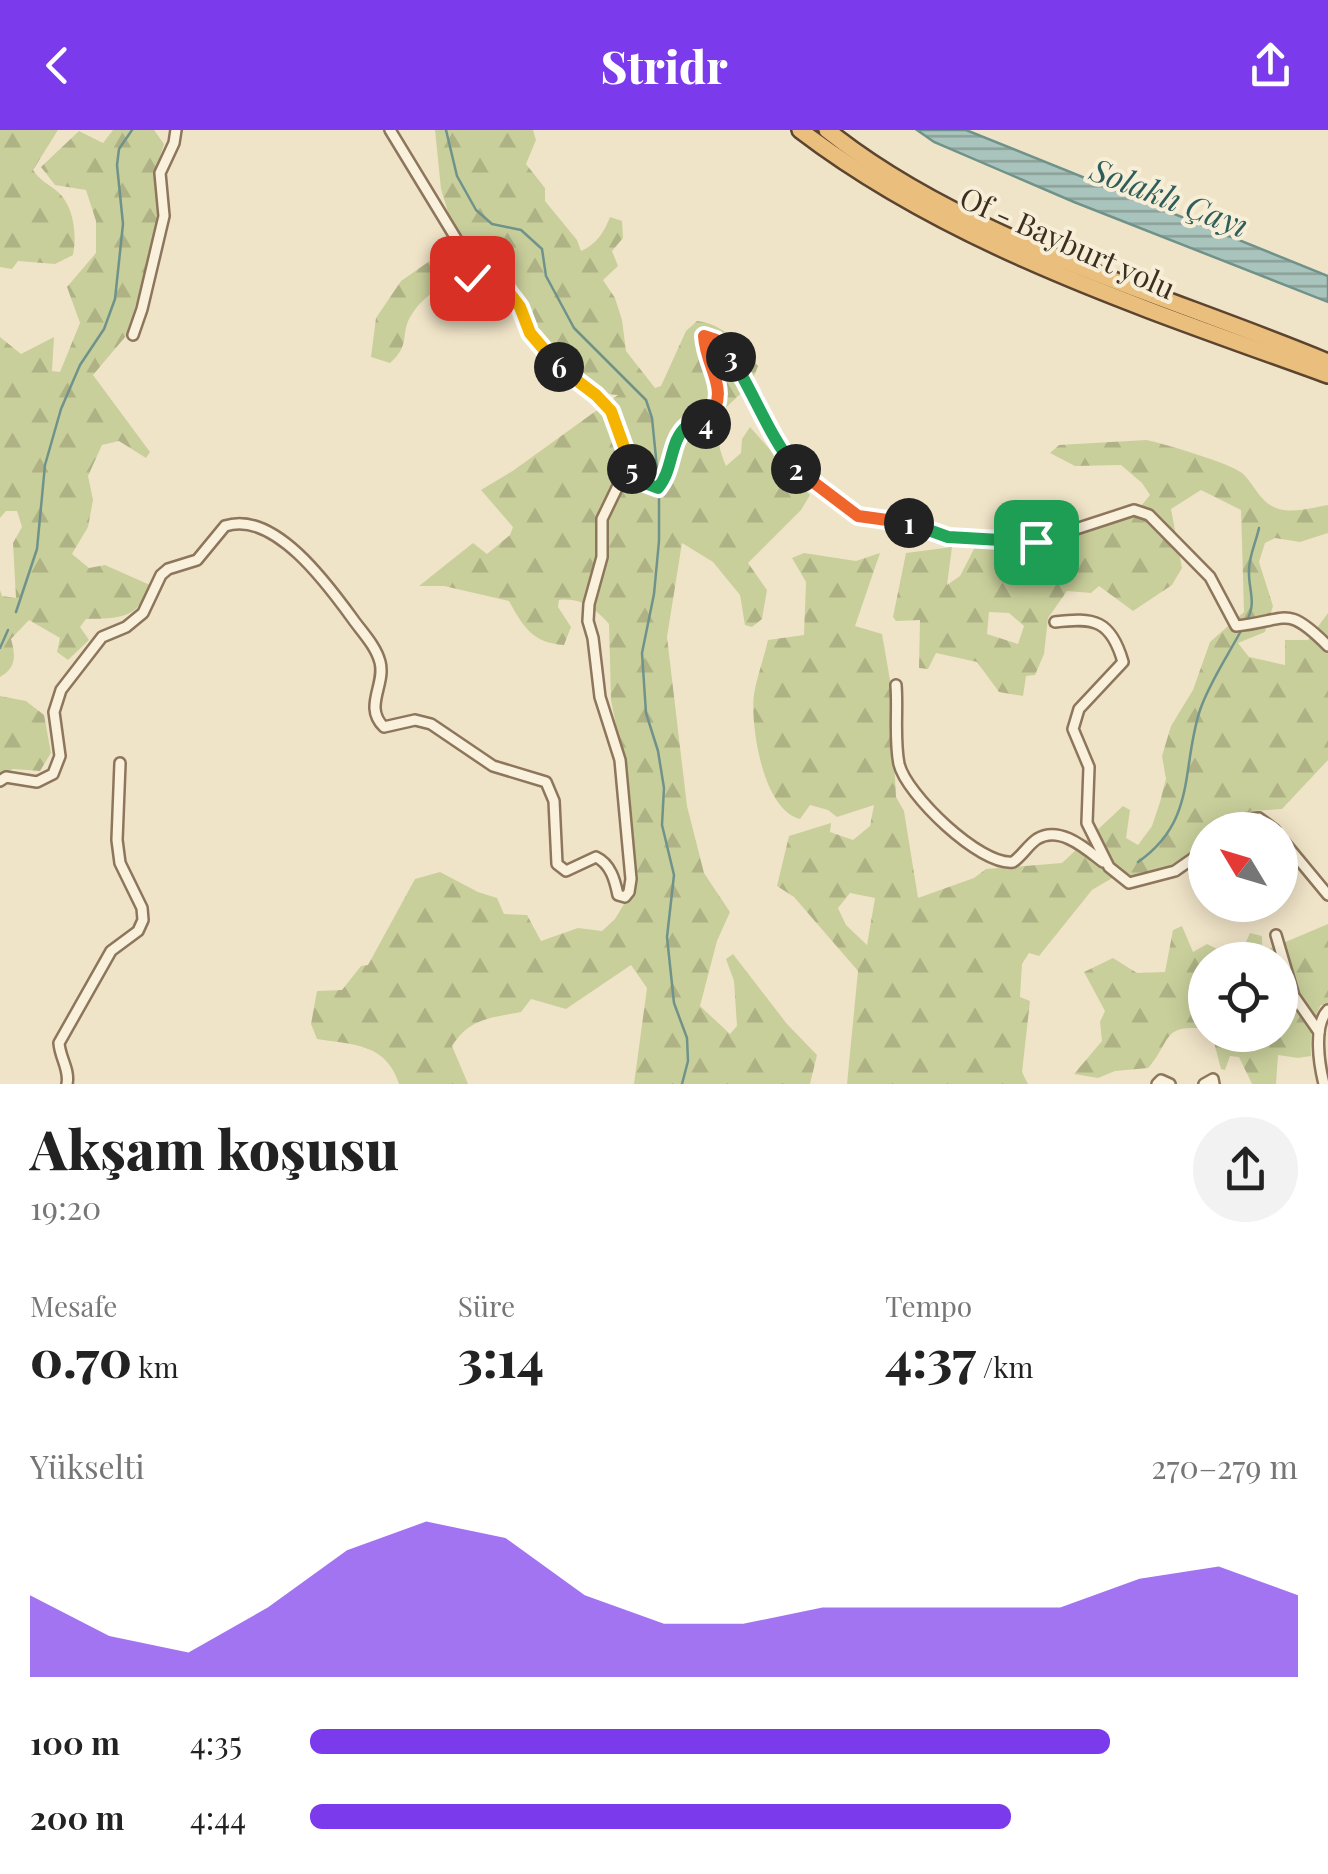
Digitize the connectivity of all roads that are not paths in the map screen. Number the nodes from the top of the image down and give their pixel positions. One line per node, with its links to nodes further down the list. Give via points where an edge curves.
1 (176, 130): 5 (street, via 160,172 164,216)
2 (390, 130): 8 (street, via 462,250 463,269 504,286 530,333 611,411)
3 (800, 130): 7 (highway, Of - Bayburt yolu, via 848,167 1041,266)
4 (827, 130): 6 (highway, Of - Bayburt yolu, via 967,217)
5 (132, 335)
6 (1328, 362)
7 (1328, 376)
8 (629, 463): 10 (street, via 642,482 658,488 680,432 687,426 699,432 714,414 718,382 704,336 727,350 795,468 858,516 898,520 948,537 1036,542 1134,510 1150,515 1210,576 1236,626 1284,615 1299,619); 13 (street, via 602,519 602,557 588,622 600,697 620,760 631,879 624,897 596,857 566,871 557,864 554,801 546,782 493,766 431,724 414,720 384,727 376,720 381,664 373,648 328,583 292,547 245,524 225,526 197,560 161,575 143,613 102,637 61,690 54,712 60,756 53,774 38,782)
9 (1054, 622): 16 (street, via 1087,618 1118,644 1123,662 1079,709 1074,729 1089,767 1086,823)
10 (1328, 646)
11 (896, 685): 16 (street, via 904,780 977,852 1013,862 1040,836 1060,835)
12 (120, 762): 21 (street, via 120,862 142,920 111,951 59,1043)
13 (0, 781)
14 (1298, 859): 17 (street)
15 (1188, 862): 16 (street, via 1128,883)
16 (1109, 868)
17 (1328, 895)
18 (1276, 935): 20 (street, via 1294,996)
19 (1328, 1010): 20 (street)
20 (1319, 1032): 26 (street)
21 (68, 1084)
22 (1157, 1084): 23 (street)
23 (1170, 1084)
24 (1204, 1084): 25 (street)
25 (1214, 1084)
26 (1324, 1084)

